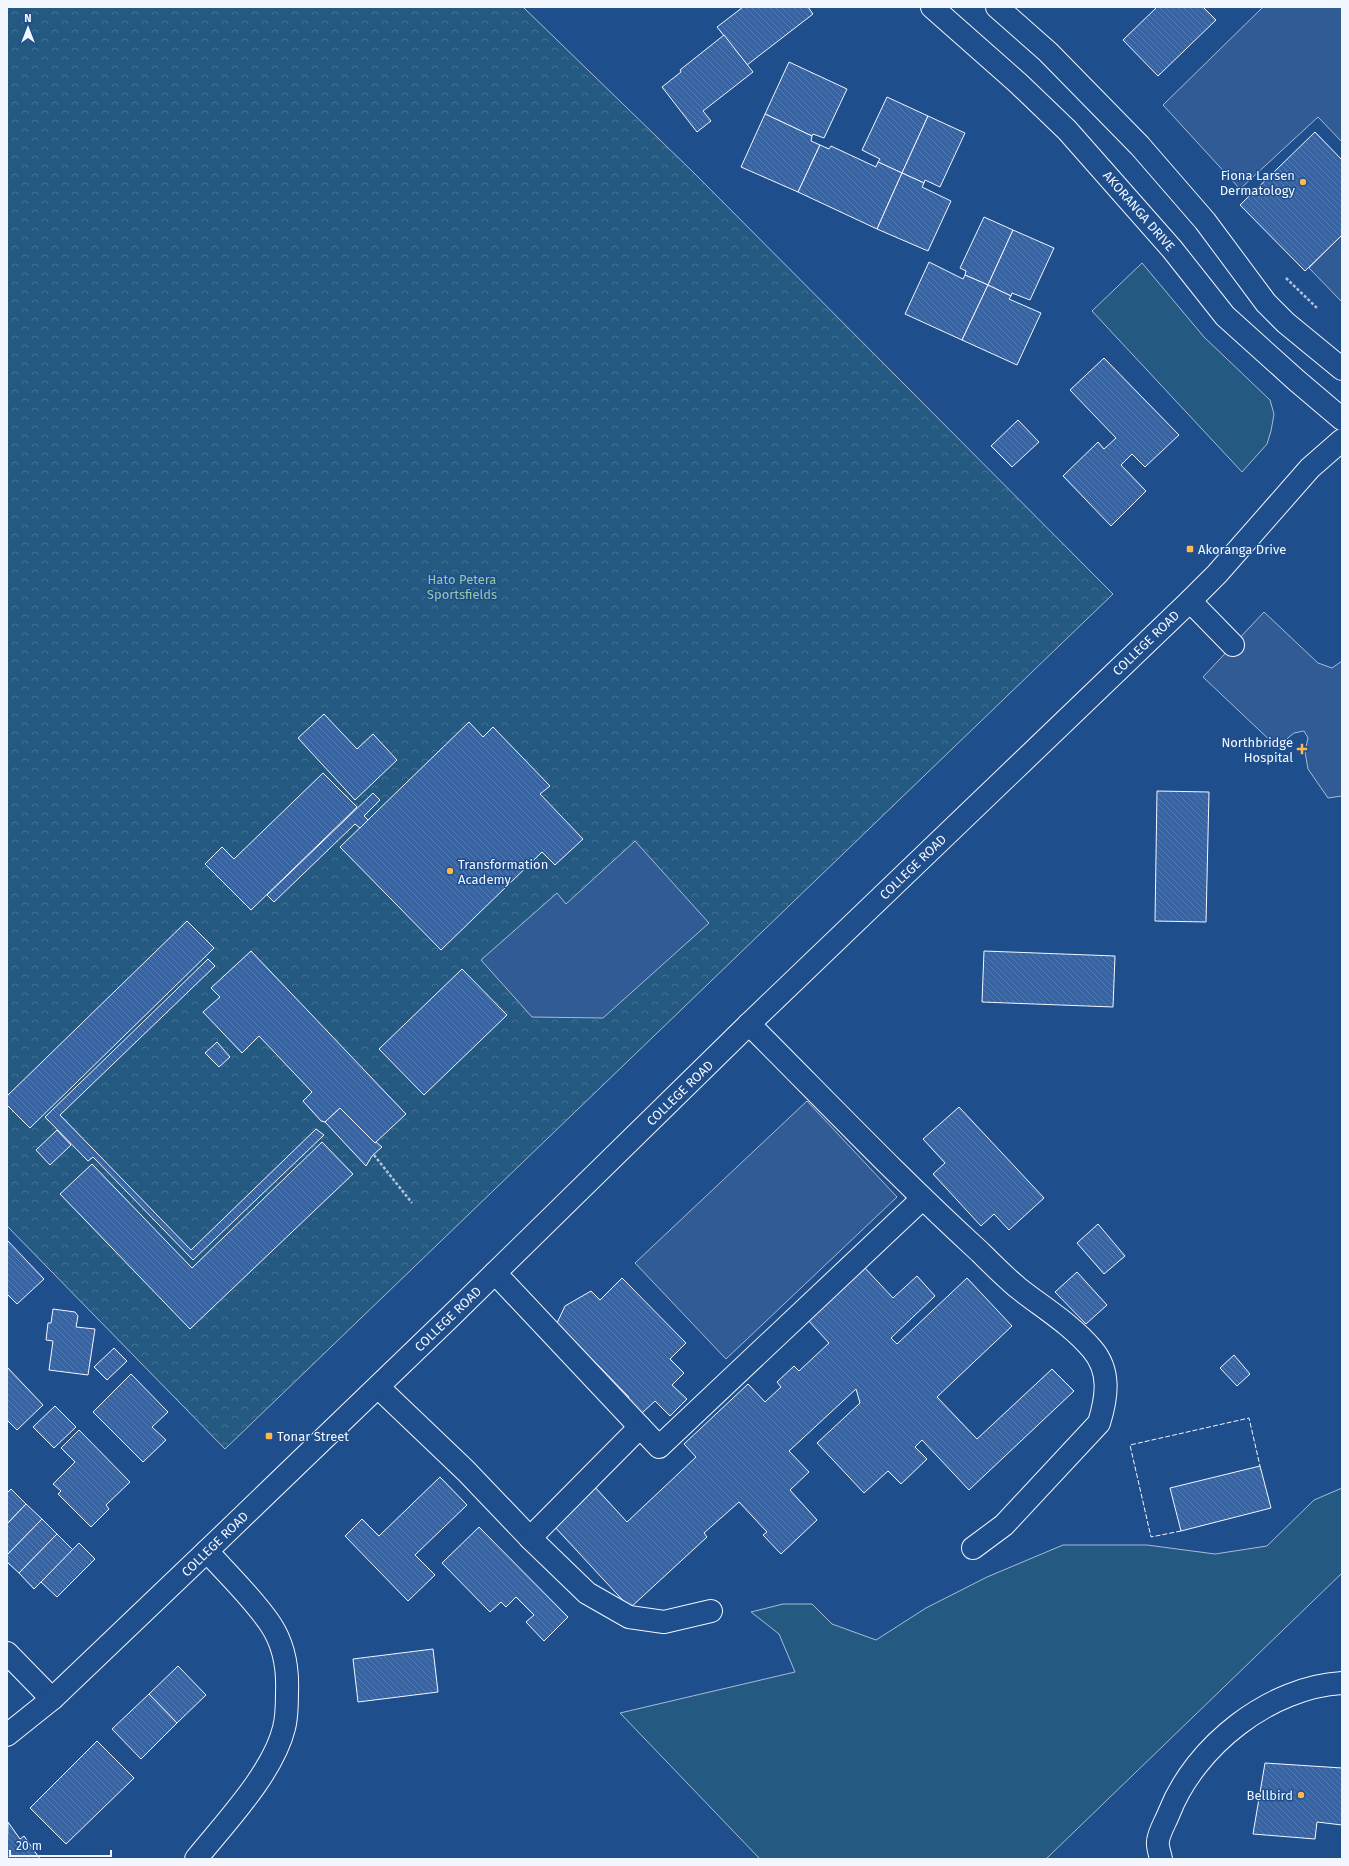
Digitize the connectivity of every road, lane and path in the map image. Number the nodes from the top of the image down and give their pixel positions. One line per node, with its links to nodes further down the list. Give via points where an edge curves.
1 (932, 7): 4 (main road, AKORANGA DRIVE, via 1067,130 1172,249 1225,316)
2 (996, 7): 3 (main road, via 1048,52 1140,146 1205,221 1266,303)
3 (1342, 369)
4 (1342, 419)
5 (1342, 440): 6 (main road, COLLEGE ROAD, via 1310,468)
6 (1190, 601): 7 (main road); 8 (main road, COLLEGE ROAD)
7 (1233, 645)
8 (749, 1024): 10 (main road); 12 (main road, COLLEGE ROAD)
9 (374, 1155): 11 (path)
10 (922, 1199): 14 (main road, via 659,1447); 16 (main road, via 1017,1287 1059,1318 1092,1349 1103,1368 1107,1386 1099,1423 1004,1525)
11 (412, 1203)
12 (495, 1273): 13 (main road, COLLEGE ROAD); 14 (main road)
13 (378, 1387): 15 (main road, via 466,1471); 17 (main road, COLLEGE ROAD)
14 (640, 1427): 15 (main road)
15 (530, 1538): 18 (main road, via 587,1593 629,1617 664,1622)
16 (973, 1548)
17 (207, 1551): 21 (main road, COLLEGE ROAD); 23 (main road, via 271,1626 284,1653 288,1680 284,1728 276,1752 262,1775)
18 (711, 1611)
19 (7, 1653): 21 (main road)
20 (1342, 1683): 24 (main road, via 1320,1686 1261,1709 1233,1728 1205,1754 1172,1804 1158,1842)
21 (52, 1699): 22 (main road, COLLEGE ROAD)
22 (7, 1735)
23 (196, 1859)
24 (1161, 1859)

